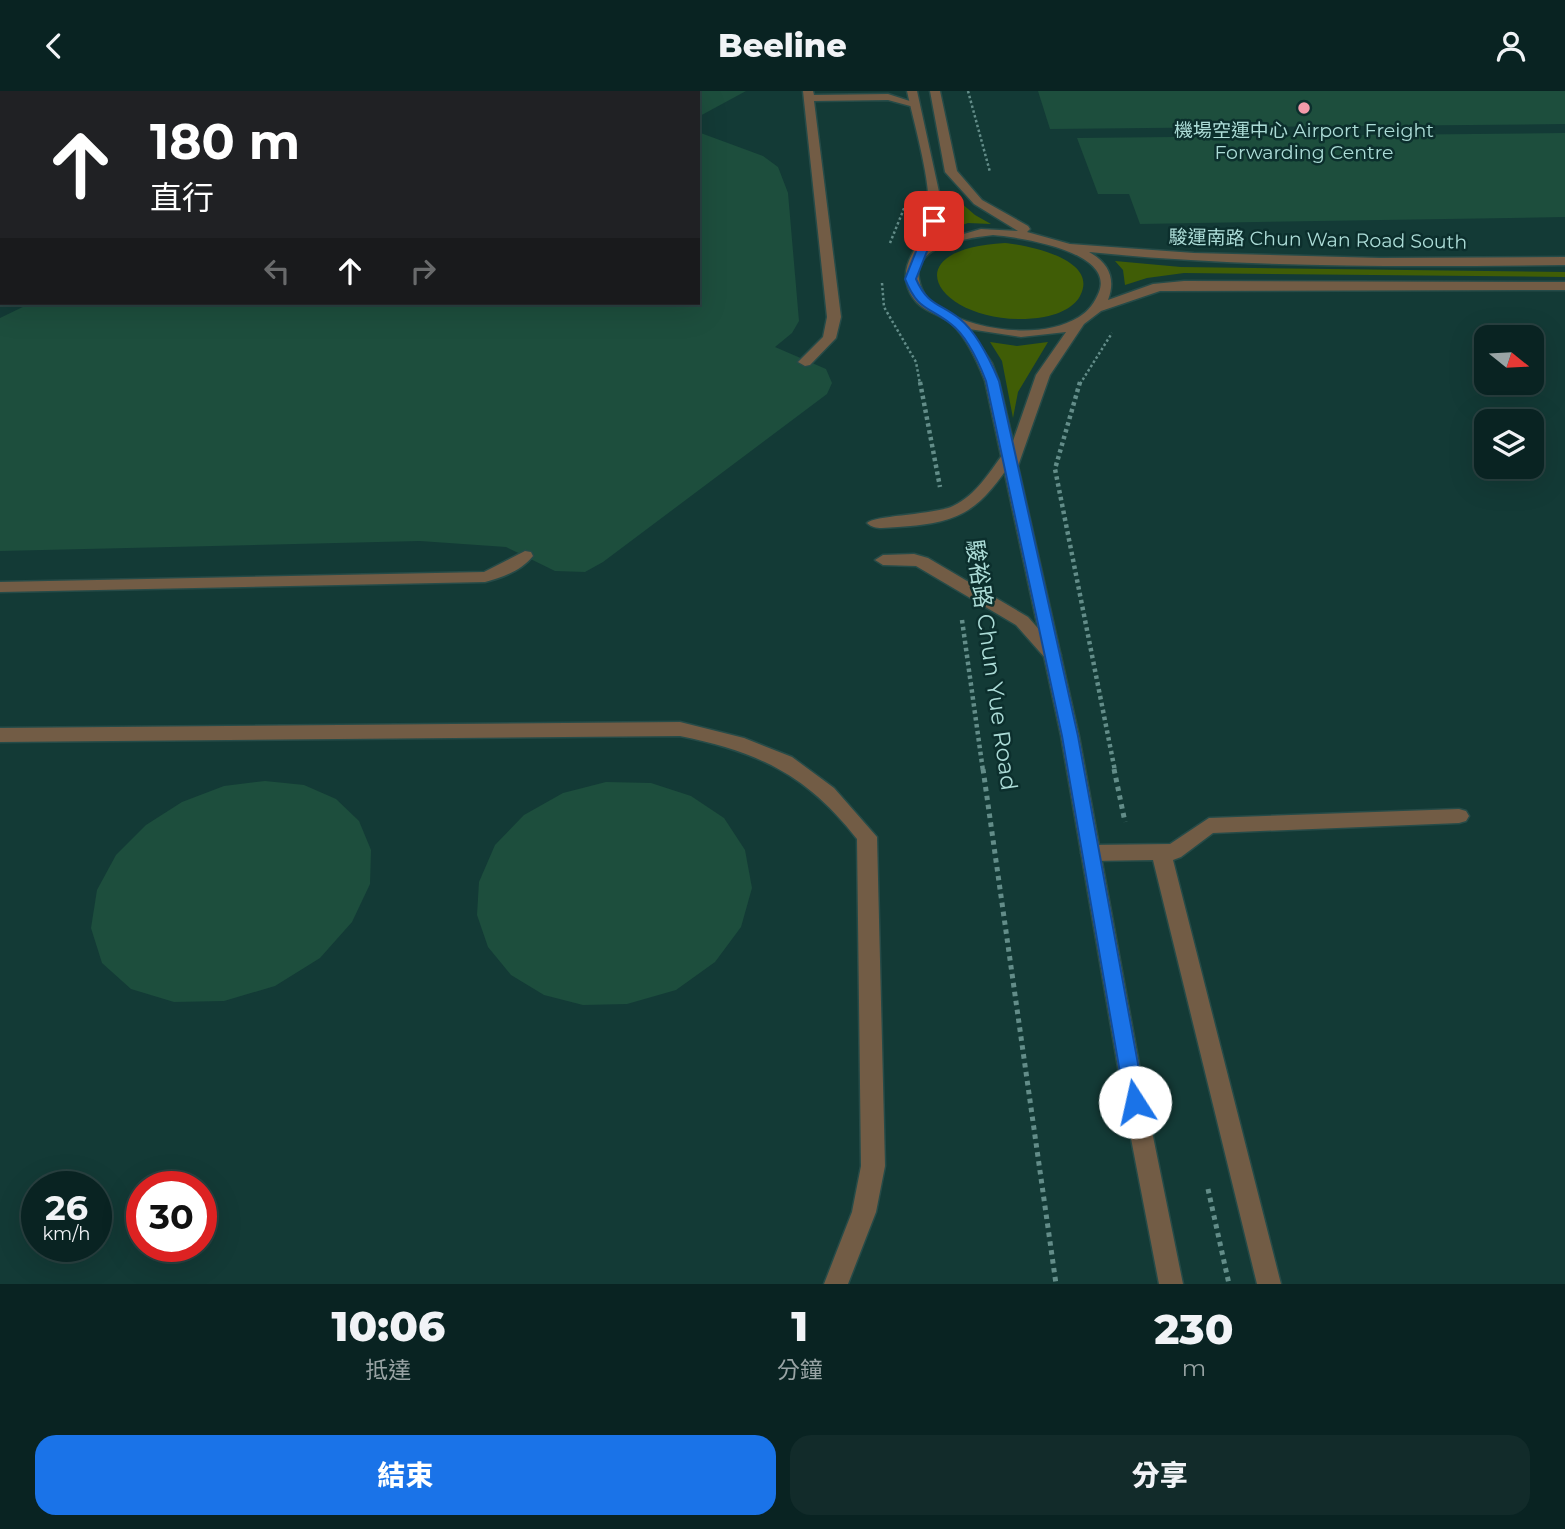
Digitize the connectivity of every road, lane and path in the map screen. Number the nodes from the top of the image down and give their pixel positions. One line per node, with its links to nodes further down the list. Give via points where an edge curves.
1 (934, 91): 7 (street, via 951,173 995,215)
2 (968, 91): 5 (path)
3 (809, 94): 4 (street); 18 (street, via 834,317 829,338)
4 (913, 97): 11 (street, via 935,201 934,221)
5 (993, 176)
6 (908, 201): 8 (path)
7 (1047, 238): 9 (street); 11 (street, via 1020,232 967,234 926,251)
8 (889, 246)
9 (1071, 247): 10 (street, 駿運南路 Chun Wan Road South, via 1289,260); 14 (street, via 1100,269 1106,282)
10 (1565, 261)
11 (914, 263): 16 (street, via 911,279 917,295)
12 (884, 271): 20 (path, 駿裕路 Chun Yue Road, via 884,307 916,362)
13 (1565, 286): 14 (street, 駿運南路 Chun Wan Road South, via 1184,285 1158,287)
14 (1098, 308): 15 (street, 駿運南路 Chun Wan Road South)
15 (1080, 321): 16 (street, via 1021,333 988,331); 19 (street, via 1043,375)
16 (957, 322): 19 (street, via 992,381)
17 (1121, 323): 31 (path, via 1080,382 1055,469)
18 (805, 362)
19 (1009, 463): 20 (street, via 983,492); 26 (street)
20 (945, 515): 21 (street)
21 (875, 523)
22 (525, 556): 25 (street, via 485,577)
23 (883, 560): 24 (street, via 914,559)
24 (957, 583): 26 (street, via 1022,621); 34 (path, 駿裕路 Chun Yue Road)
25 (0, 587)
26 (1052, 655): 30 (street)
27 (0, 735): 33 (street, via 680,729 728,737 785,759 844,806 867,837 873,1166 863,1212)
28 (1459, 816): 29 (street, via 1209,825 1174,852)
29 (1161, 852): 31 (street); 37 (street)
30 (1091, 853): 31 (street); 35 (street)
31 (1132, 853)
32 (1205, 1176): 36 (path)
33 (836, 1284)
34 (1056, 1284)
35 (1171, 1284)
36 (1229, 1284)
37 (1269, 1284)

